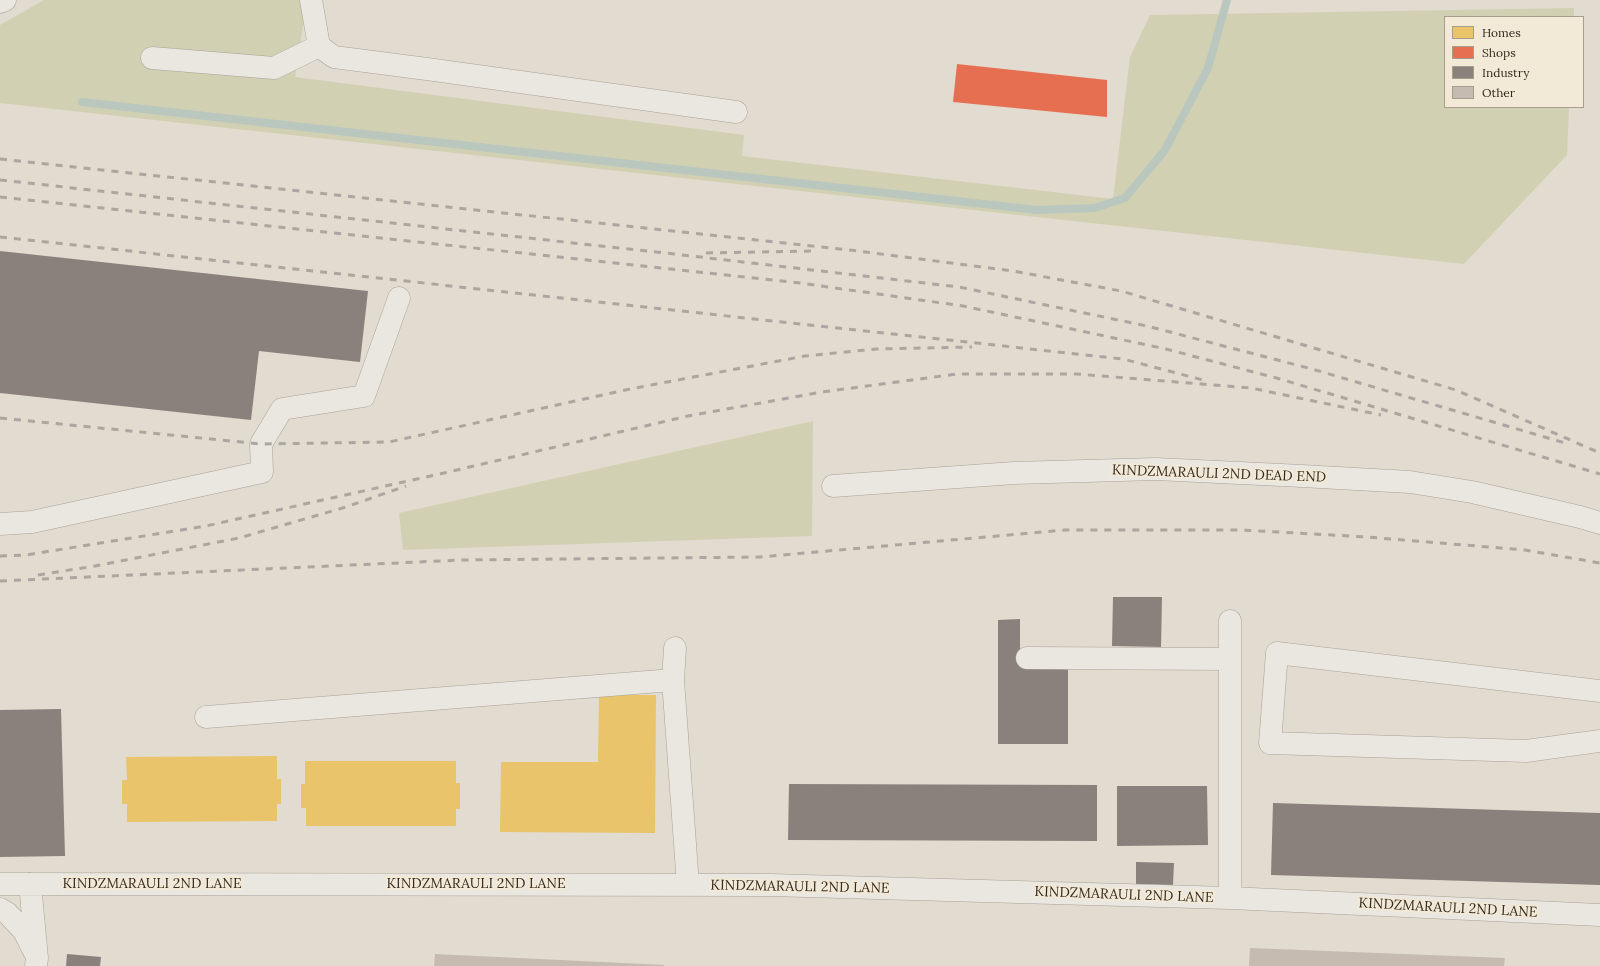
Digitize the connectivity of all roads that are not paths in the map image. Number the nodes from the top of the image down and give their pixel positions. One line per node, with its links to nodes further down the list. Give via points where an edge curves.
1 (5, 0): 3 (street)
2 (311, 0): 4 (street)
3 (0, 2)
4 (319, 46): 5 (street, via 274,68); 6 (street, via 334,57)
5 (152, 58)
6 (736, 112)
7 (399, 298): 10 (street, via 364,396 282,409 261,444 262,472 32,522)
8 (833, 486): 9 (street, KINDZMARAULI 2ND DEAD END, via 1014,473 1156,469 1302,476 1410,482 1472,492)
9 (1600, 523)
10 (0, 524)
11 (1230, 621): 14 (street)
12 (675, 648): 15 (street)
13 (1027, 658): 14 (street)
14 (1230, 659): 22 (street)
15 (673, 680): 17 (street); 21 (street)
16 (1600, 691): 18 (street, via 1277,653 1270,743 1526,751)
17 (206, 717)
18 (1600, 741)
19 (0, 884): 20 (street, KINDZMARAULI 2ND LANE)
20 (30, 884): 21 (street, KINDZMARAULI 2ND LANE); 25 (street)
21 (688, 885): 22 (street, KINDZMARAULI 2ND LANE)
22 (1230, 898): 24 (street, KINDZMARAULI 2ND LANE)
23 (0, 909): 25 (street, via 24,931)
24 (1600, 915)
25 (37, 962)

